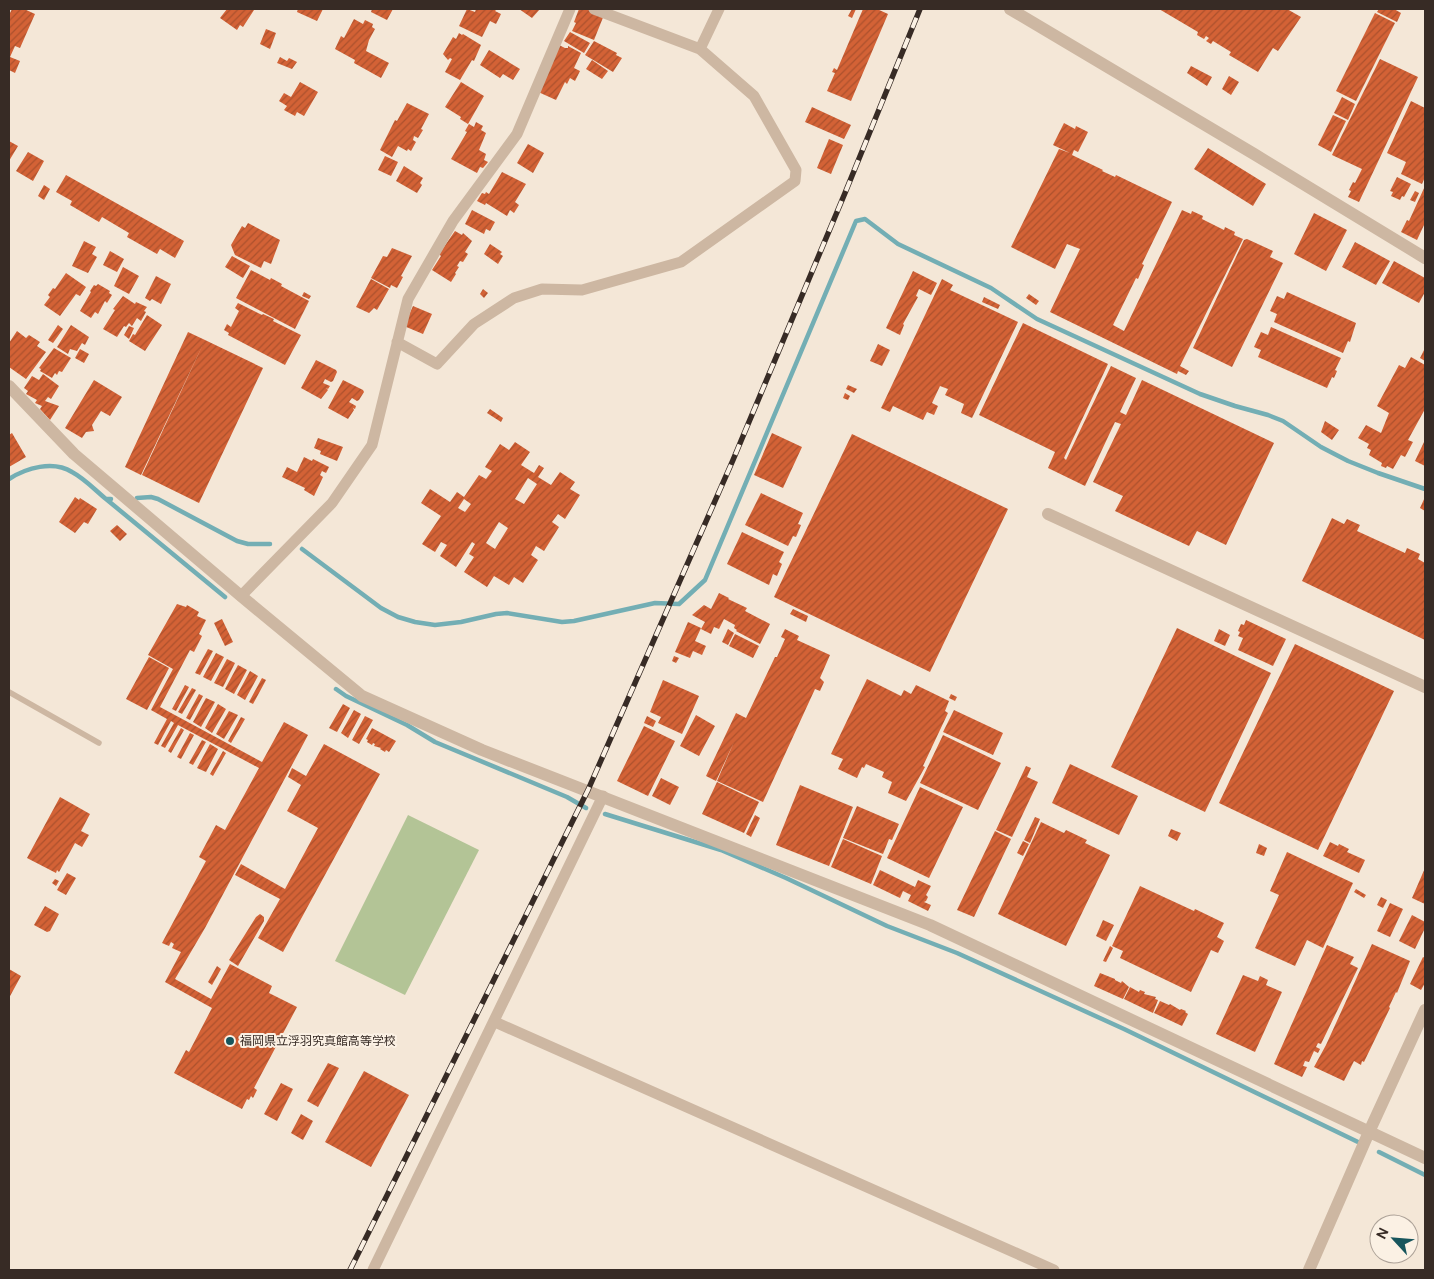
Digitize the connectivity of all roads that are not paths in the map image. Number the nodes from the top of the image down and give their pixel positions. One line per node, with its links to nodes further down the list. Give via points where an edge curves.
1 (570, 9): 7 (street, via 517,134 453,221 408,298)
2 (594, 9): 5 (street)
3 (719, 9): 5 (street)
4 (1010, 9): 6 (street)
5 (700, 49): 7 (street, via 754,96 796,170 795,181 681,262 582,290 542,289 514,298 474,324 437,364)
6 (1425, 258)
7 (397, 342): 10 (street, via 372,445 332,503)
8 (9, 386): 10 (street, via 74,454)
9 (1048, 514): 11 (street)
10 (241, 596): 14 (street, via 362,696 482,750)
11 (1425, 687)
12 (9, 692): 13 (lane)
13 (98, 742)
14 (603, 796): 16 (street); 17 (street, via 930,926)
15 (1425, 1010): 17 (street)
16 (494, 1022): 19 (street); 20 (street)
17 (1369, 1132): 18 (street); 21 (street)
18 (1425, 1158)
19 (373, 1270)
20 (1054, 1270)
21 (1309, 1270)

